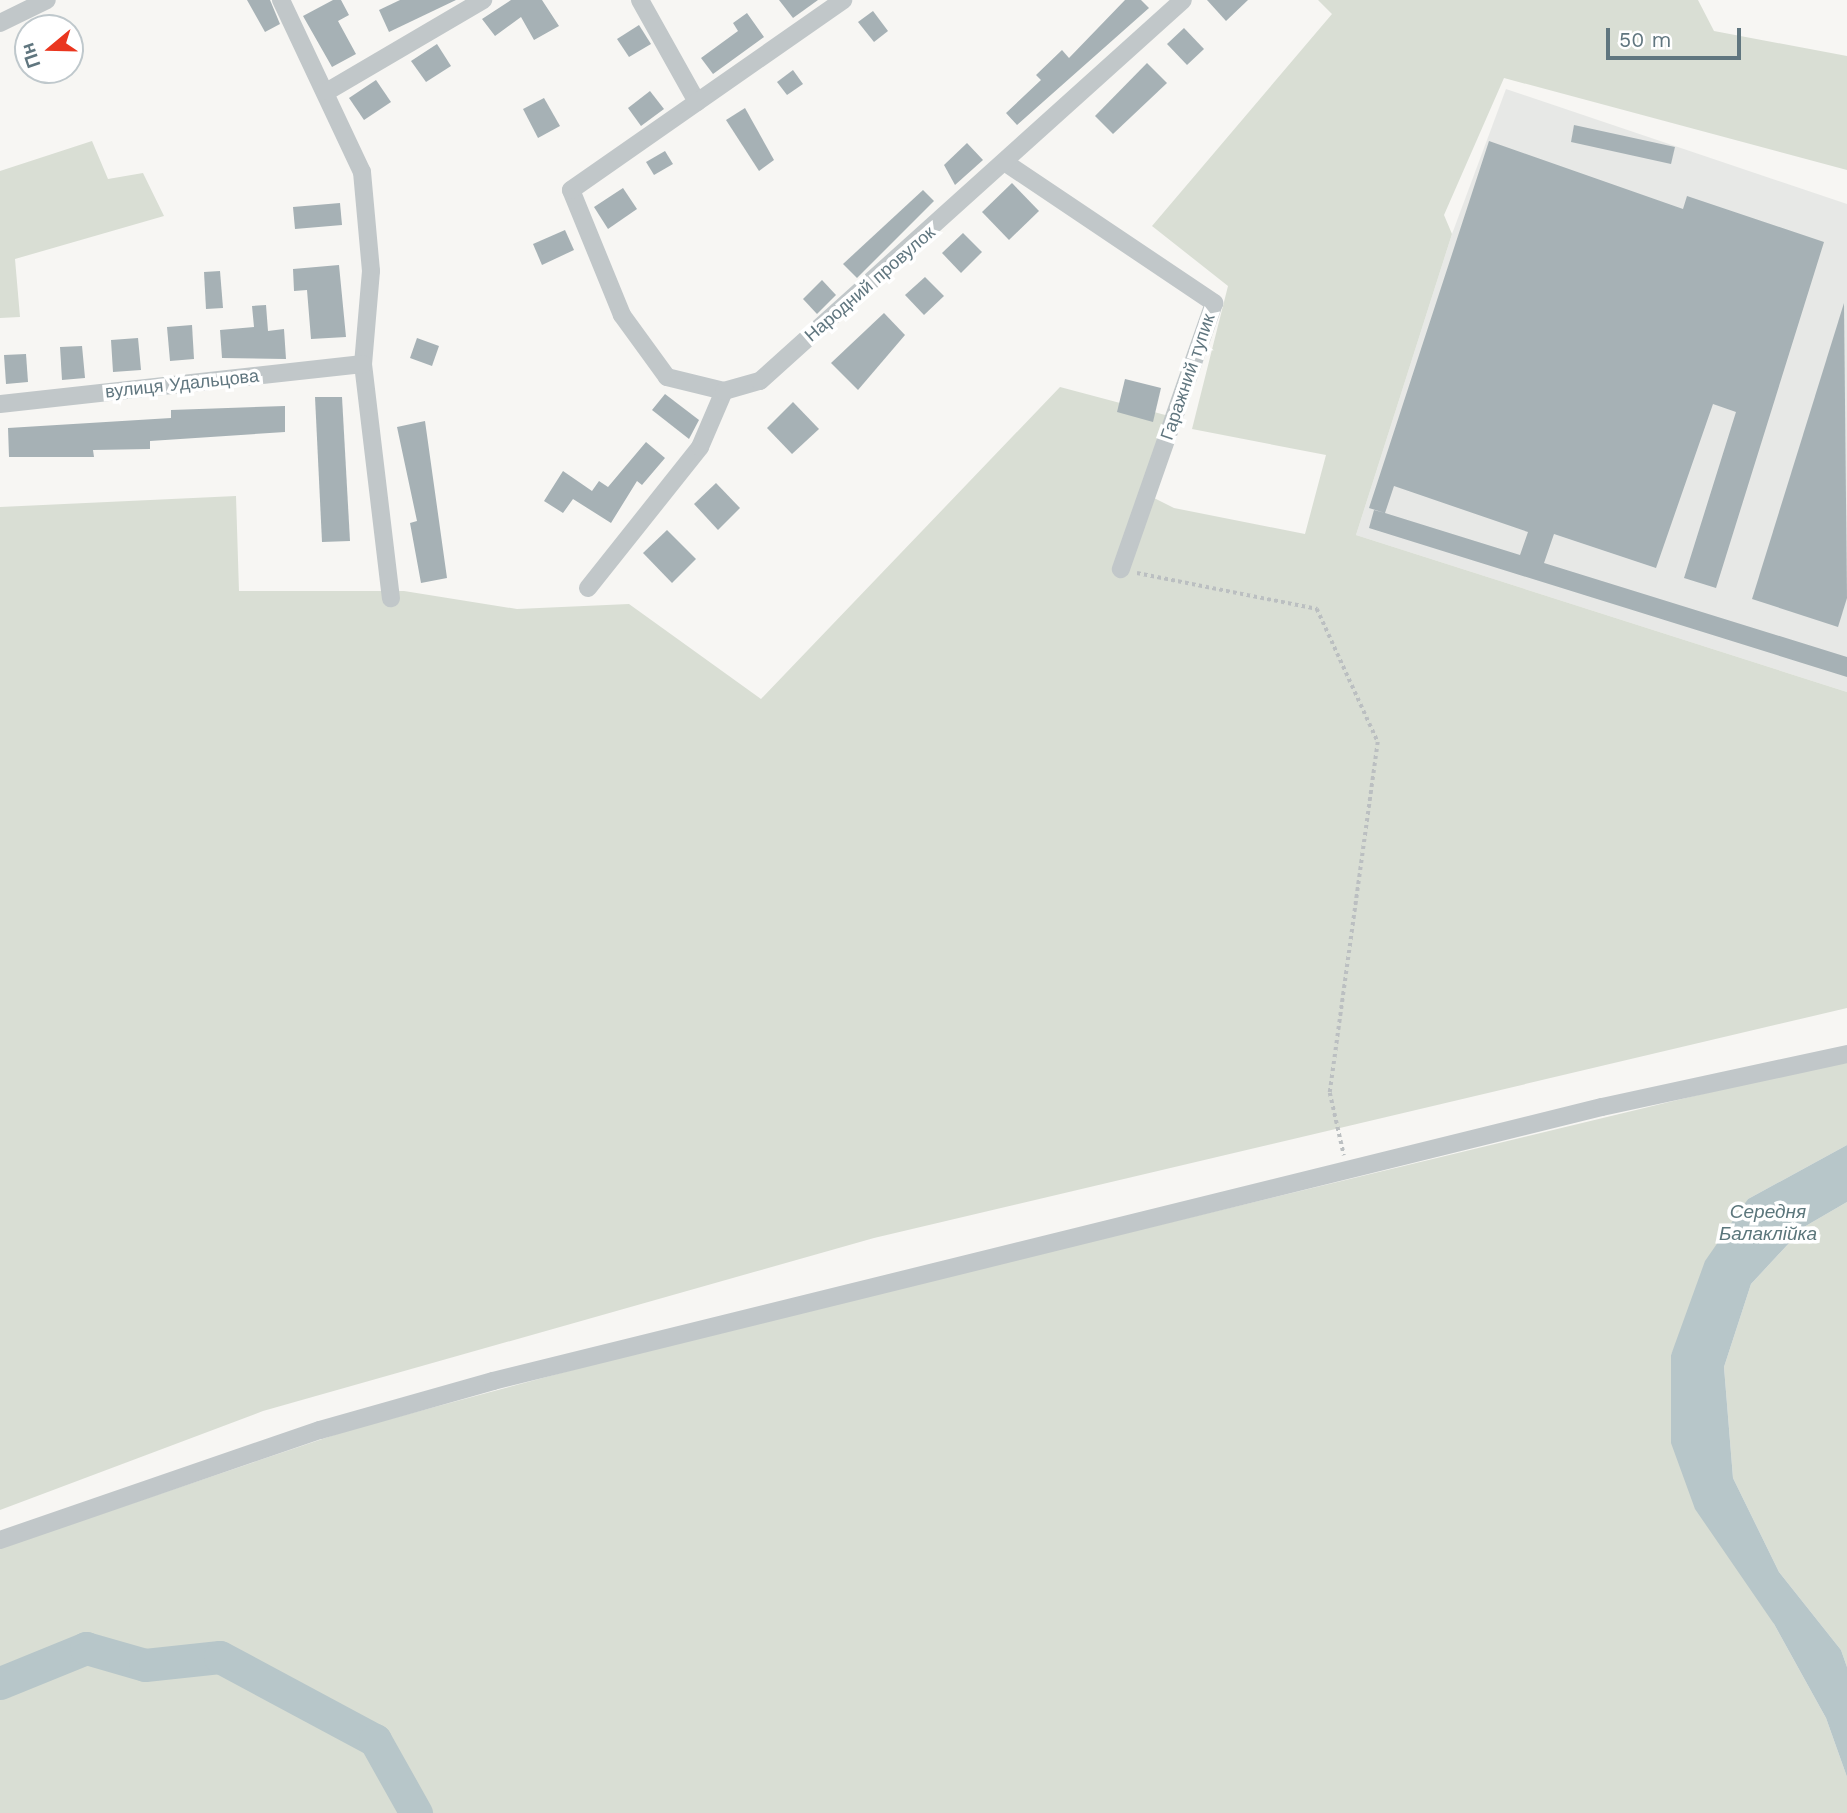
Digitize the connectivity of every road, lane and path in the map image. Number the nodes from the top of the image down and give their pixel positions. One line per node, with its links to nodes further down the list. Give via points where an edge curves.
1 (47, 0): 7 (street)
2 (281, 0): 8 (street)
3 (483, 0): 8 (street)
4 (640, 0): 9 (street)
5 (843, 0): 9 (street)
6 (1183, 0): 10 (street, Народний провулок)
7 (0, 23)
8 (328, 92): 11 (street, via 362,172 371,271)
9 (697, 102): 12 (street, via 571,190 622,315 667,377)
10 (1006, 163): 12 (street, Народний провулок, via 760,381); 14 (street, Гаражний тупик, via 1214,303)
11 (363, 364): 13 (street, вулиця Удальцова); 16 (street)
12 (724, 391): 15 (street, via 700,446)
13 (0, 404)
14 (1121, 569): 18 (path, via 1317,609 1378,742 1330,1093)
15 (589, 588)
16 (391, 598)
17 (1847, 1054): 18 (street)
18 (1348, 1172): 19 (street, via 493,1381 320,1430)
19 (0, 1540)

